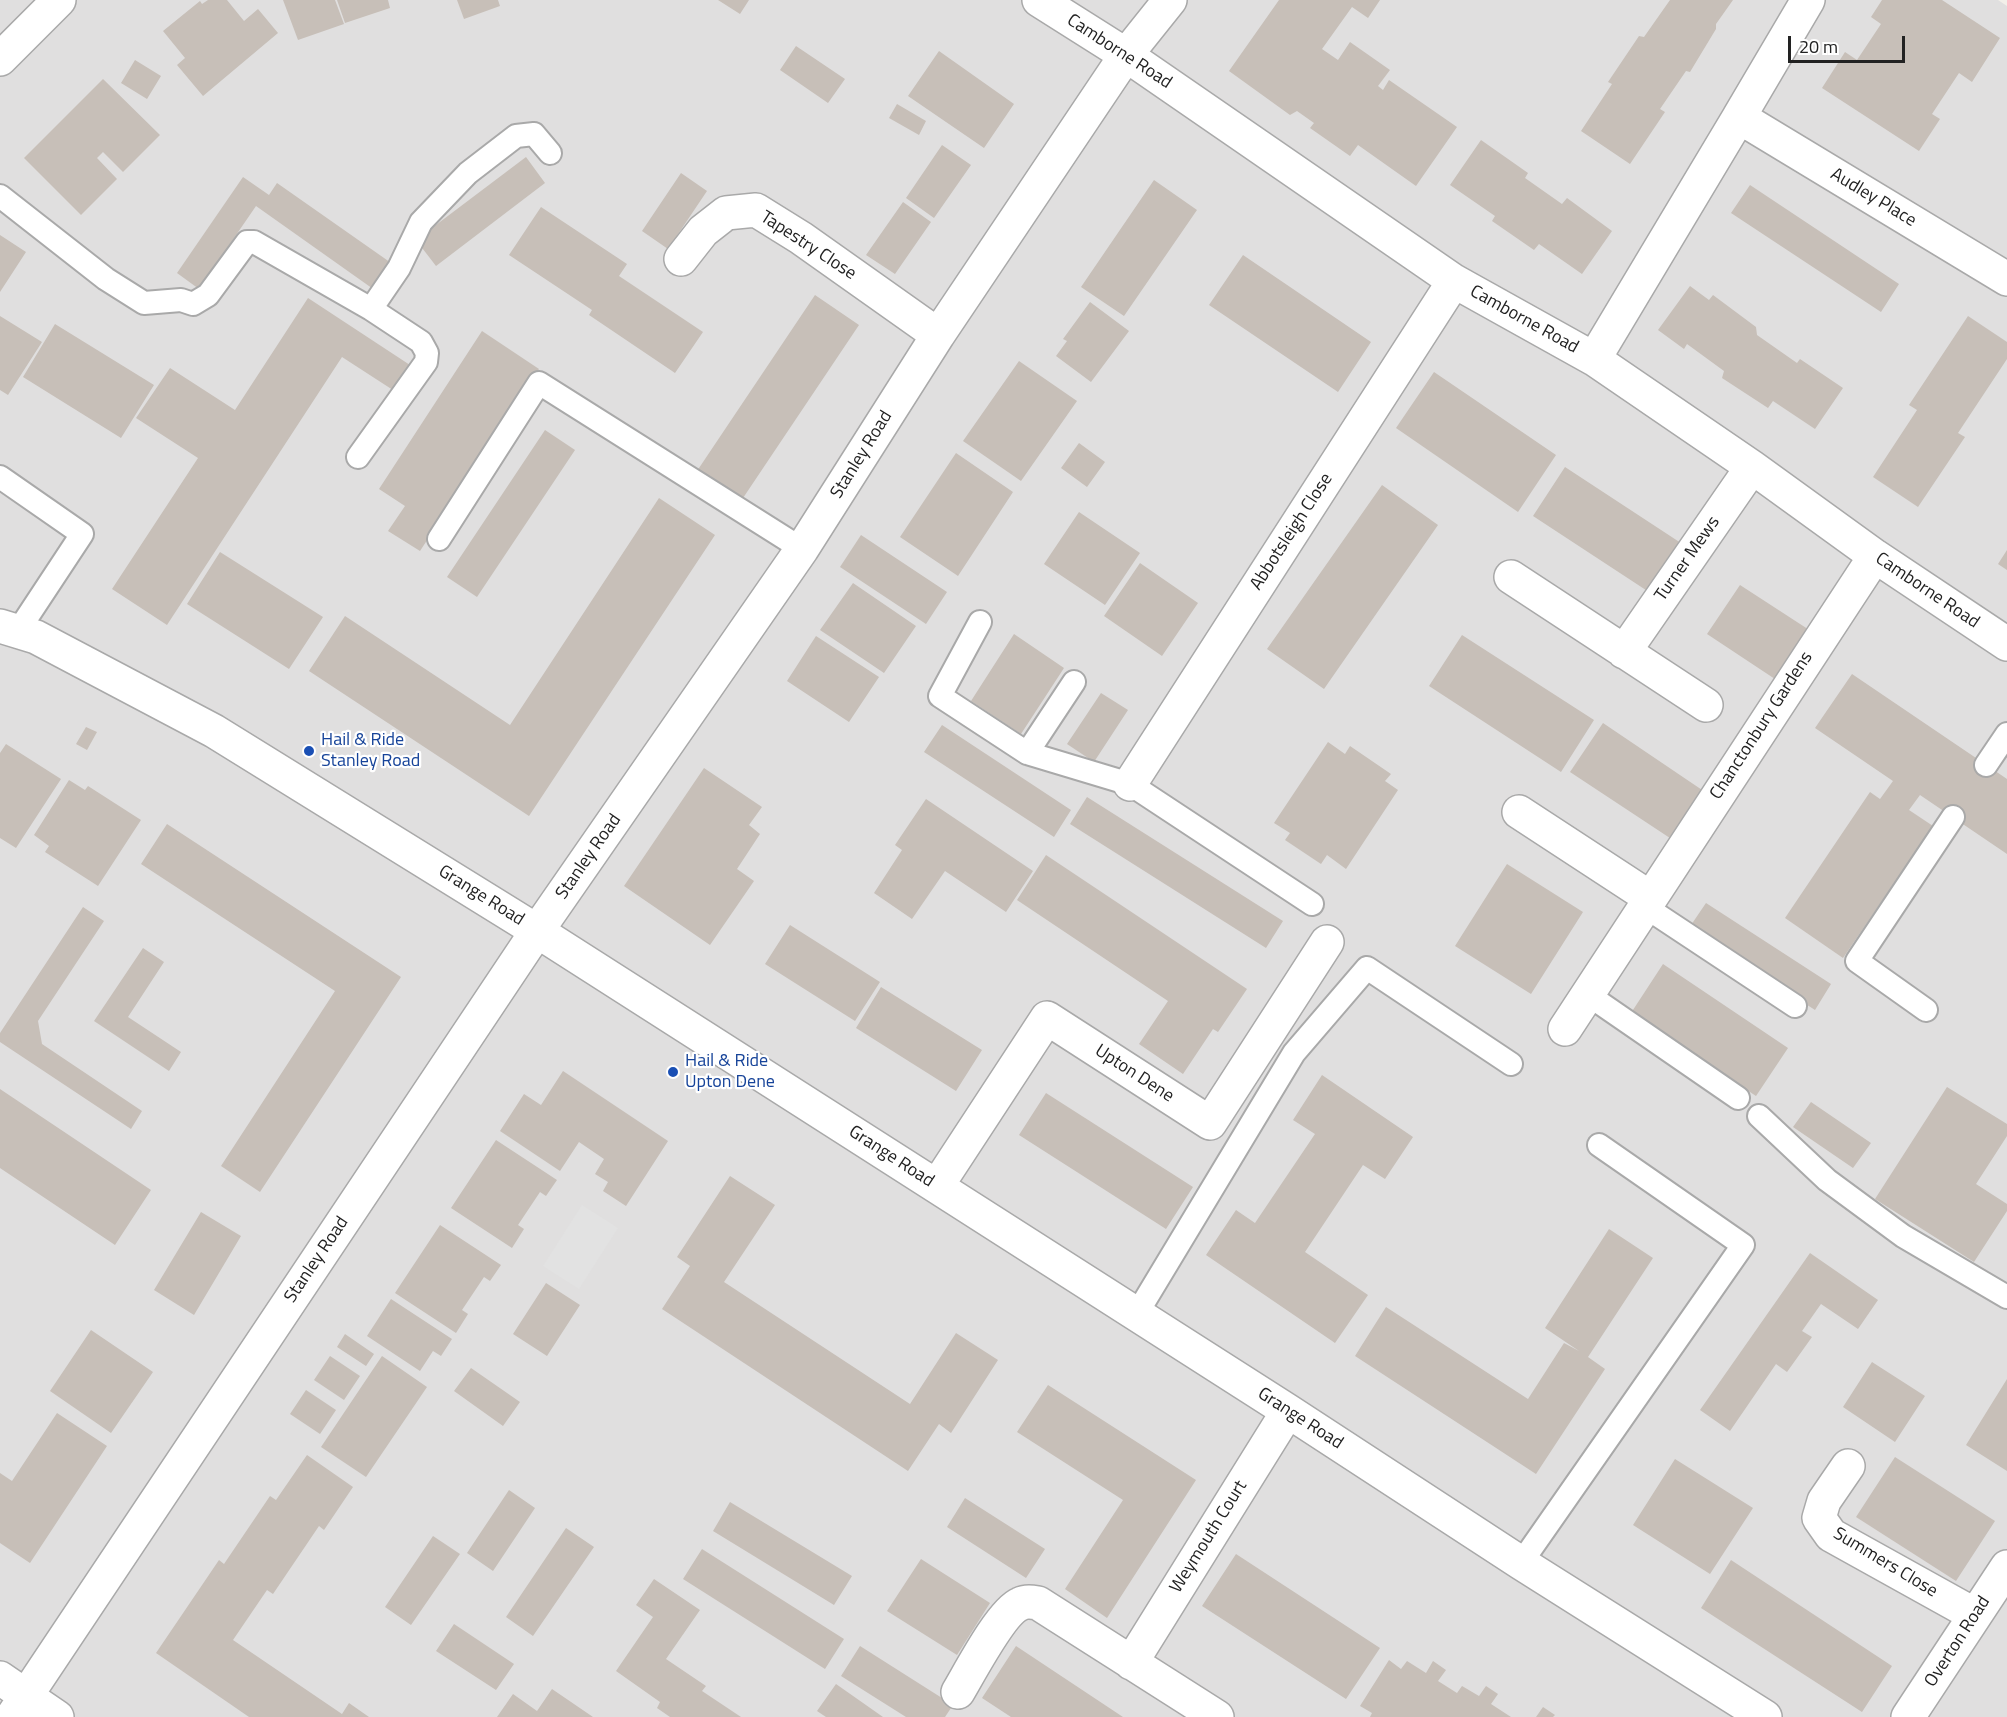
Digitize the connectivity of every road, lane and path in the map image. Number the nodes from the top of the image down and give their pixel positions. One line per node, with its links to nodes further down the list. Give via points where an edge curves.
1 (59, 0): 6 (street)
2 (1039, 0): 5 (street, Camborne Road)
3 (1170, 0): 5 (street, Stanley Road)
4 (1808, 0): 7 (street)
5 (1126, 55): 12 (street, Camborne Road); 14 (street, Stanley Road)
6 (0, 59)
7 (1739, 117): 11 (street, Audley Place); 15 (street)
8 (550, 153): 13 (lane, via 534,134 516,136 468,173 421,222 399,268)
9 (0, 196): 13 (lane, via 106,279 144,303 181,300 193,304 208,295 247,242 254,242)
10 (681, 259): 14 (street, Tapestry Close, via 703,231 726,213 756,210)
11 (2007, 279)
12 (1454, 280): 15 (street, Camborne Road); 32 (street, Abbotsleigh Close)
13 (371, 309): 16 (lane, via 421,342 427,353 426,362)
14 (938, 335): 20 (street, Stanley Road)
15 (1594, 359): 17 (street, Camborne Road)
16 (358, 457)
17 (1752, 467): 21 (street, Camborne Road); 26 (street, Turner Mews)
18 (0, 477): 24 (lane, via 82,534)
19 (439, 539): 20 (lane, via 539,383)
20 (802, 549): 37 (street, Stanley Road)
21 (1875, 556): 25 (street, Camborne Road); 35 (street, Chanctonbury Gardens)
22 (1511, 577): 26 (street)
23 (980, 622): 30 (lane, via 940,696)
24 (9, 629): 37 (street, Grange Road, via 36,637 214,731)
25 (2007, 644)
26 (1624, 652): 28 (street)
27 (1074, 682): 30 (lane)
28 (1706, 705)
29 (2007, 734): 31 (lane)
30 (1027, 753): 32 (lane)
31 (1986, 765)
32 (1130, 784): 36 (lane)
33 (1519, 812): 35 (street)
34 (1953, 817): 41 (lane, via 1857,961)
35 (1647, 902): 39 (street, Chanctonbury Gardens); 40 (lane)
36 (1312, 904)
37 (537, 931): 47 (street, Grange Road); 57 (street, Stanley Road)
38 (1327, 942): 47 (street, Upton Dene, via 1210,1123 1047,1018)
39 (1587, 994): 42 (street, Chanctonbury Gardens); 44 (lane)
40 (1795, 1006)
41 (1926, 1010)
42 (1565, 1029)
43 (1511, 1064): 49 (lane, via 1367,968 1294,1053)
44 (1738, 1098)
45 (1759, 1116): 48 (lane, via 1827,1180 1903,1236)
46 (1599, 1145): 52 (lane, via 1743,1245)
47 (937, 1186): 49 (street, Grange Road)
48 (2007, 1297)
49 (1136, 1315): 50 (street, Grange Road)
50 (1288, 1411): 52 (street, Grange Road); 55 (street, Weymouth Court)
51 (1848, 1466): 54 (street, Summers Close, via 1824,1501 1819,1518 1831,1535)
52 (1521, 1563): 60 (street, Grange Road)
53 (2007, 1566): 54 (street, Overton Road)
54 (1975, 1615): 61 (street, Overton Road)
55 (1131, 1663): 56 (street, via 1038,1603 1028,1601 1018,1604 1004,1617); 59 (street)
56 (958, 1692)
57 (13, 1697): 58 (street)
58 (57, 1717)
59 (1216, 1717)
60 (1765, 1717)
61 (1908, 1717)

